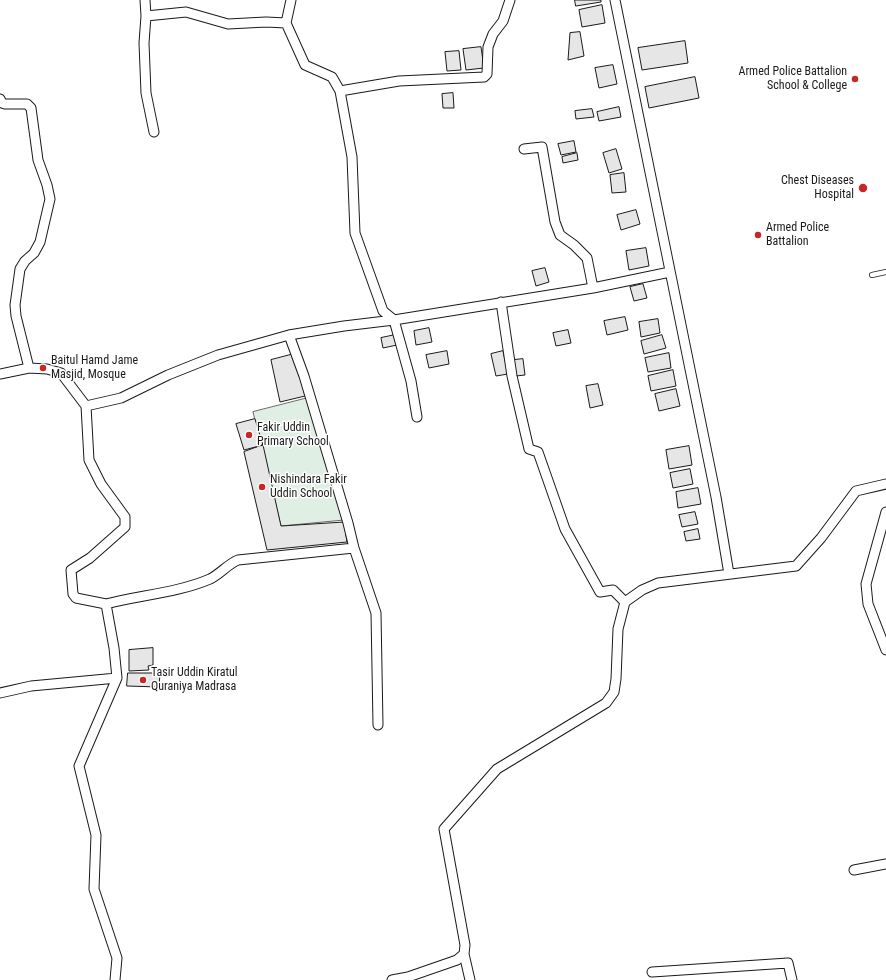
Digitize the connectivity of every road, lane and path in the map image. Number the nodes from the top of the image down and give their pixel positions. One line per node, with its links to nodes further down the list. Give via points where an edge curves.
1 (145, 0): 5 (street)
2 (291, 0): 6 (street)
3 (510, 0): 7 (street, via 503,21 493,34 488,47 487,74 484,77 399,80)
4 (614, 0): 11 (street)
5 (146, 16): 6 (street, via 186,12 228,24); 9 (street, via 146,93)
6 (286, 23): 7 (street, via 305,65 332,77)
7 (340, 91): 16 (street, via 352,158 355,233 384,311)
8 (0, 99): 18 (street, via 5,104 27,104 31,108 38,160 50,199 40,242 20,269 15,305)
9 (154, 132)
10 (524, 149): 14 (street, via 542,147 555,222 560,235 574,244 586,258)
11 (670, 272): 14 (street); 25 (street, via 716,497)
12 (886, 272): 13 (lane)
13 (872, 275)
14 (593, 288): 15 (street)
15 (501, 302): 16 (street); 26 (street, via 512,376 529,449 538,452 565,529 600,592 613,590)
16 (394, 320): 17 (street); 21 (street, via 411,381)
17 (289, 335): 20 (street, via 218,355 121,398); 24 (street, via 304,376)
18 (29, 368): 19 (street); 20 (street, via 61,372)
19 (0, 374)
20 (86, 406): 27 (street, via 89,460 101,484 124,517 125,527 90,558 71,570 73,594 76,598)
21 (417, 417)
22 (886, 484): 25 (street, via 856,491 796,566)
23 (886, 512): 28 (street, via 866,584 868,604)
24 (354, 548): 27 (street, via 238,560 212,578 165,593); 31 (street, via 376,613)
25 (729, 574): 26 (street, via 658,583)
26 (624, 602): 34 (street, via 618,629 614,692 606,703 497,770 444,829 465,944)
27 (106, 604): 29 (street)
28 (886, 650)
29 (117, 678): 30 (street, via 31,686); 36 (street, via 79,766 96,835 94,889 117,958)
30 (0, 693)
31 (378, 725)
32 (886, 864): 33 (street)
33 (854, 870)
34 (464, 954): 37 (street, via 457,960); 38 (street)
35 (652, 972): 39 (street, via 788,963)
36 (115, 980)
37 (392, 980)
38 (470, 980)
39 (792, 980)

